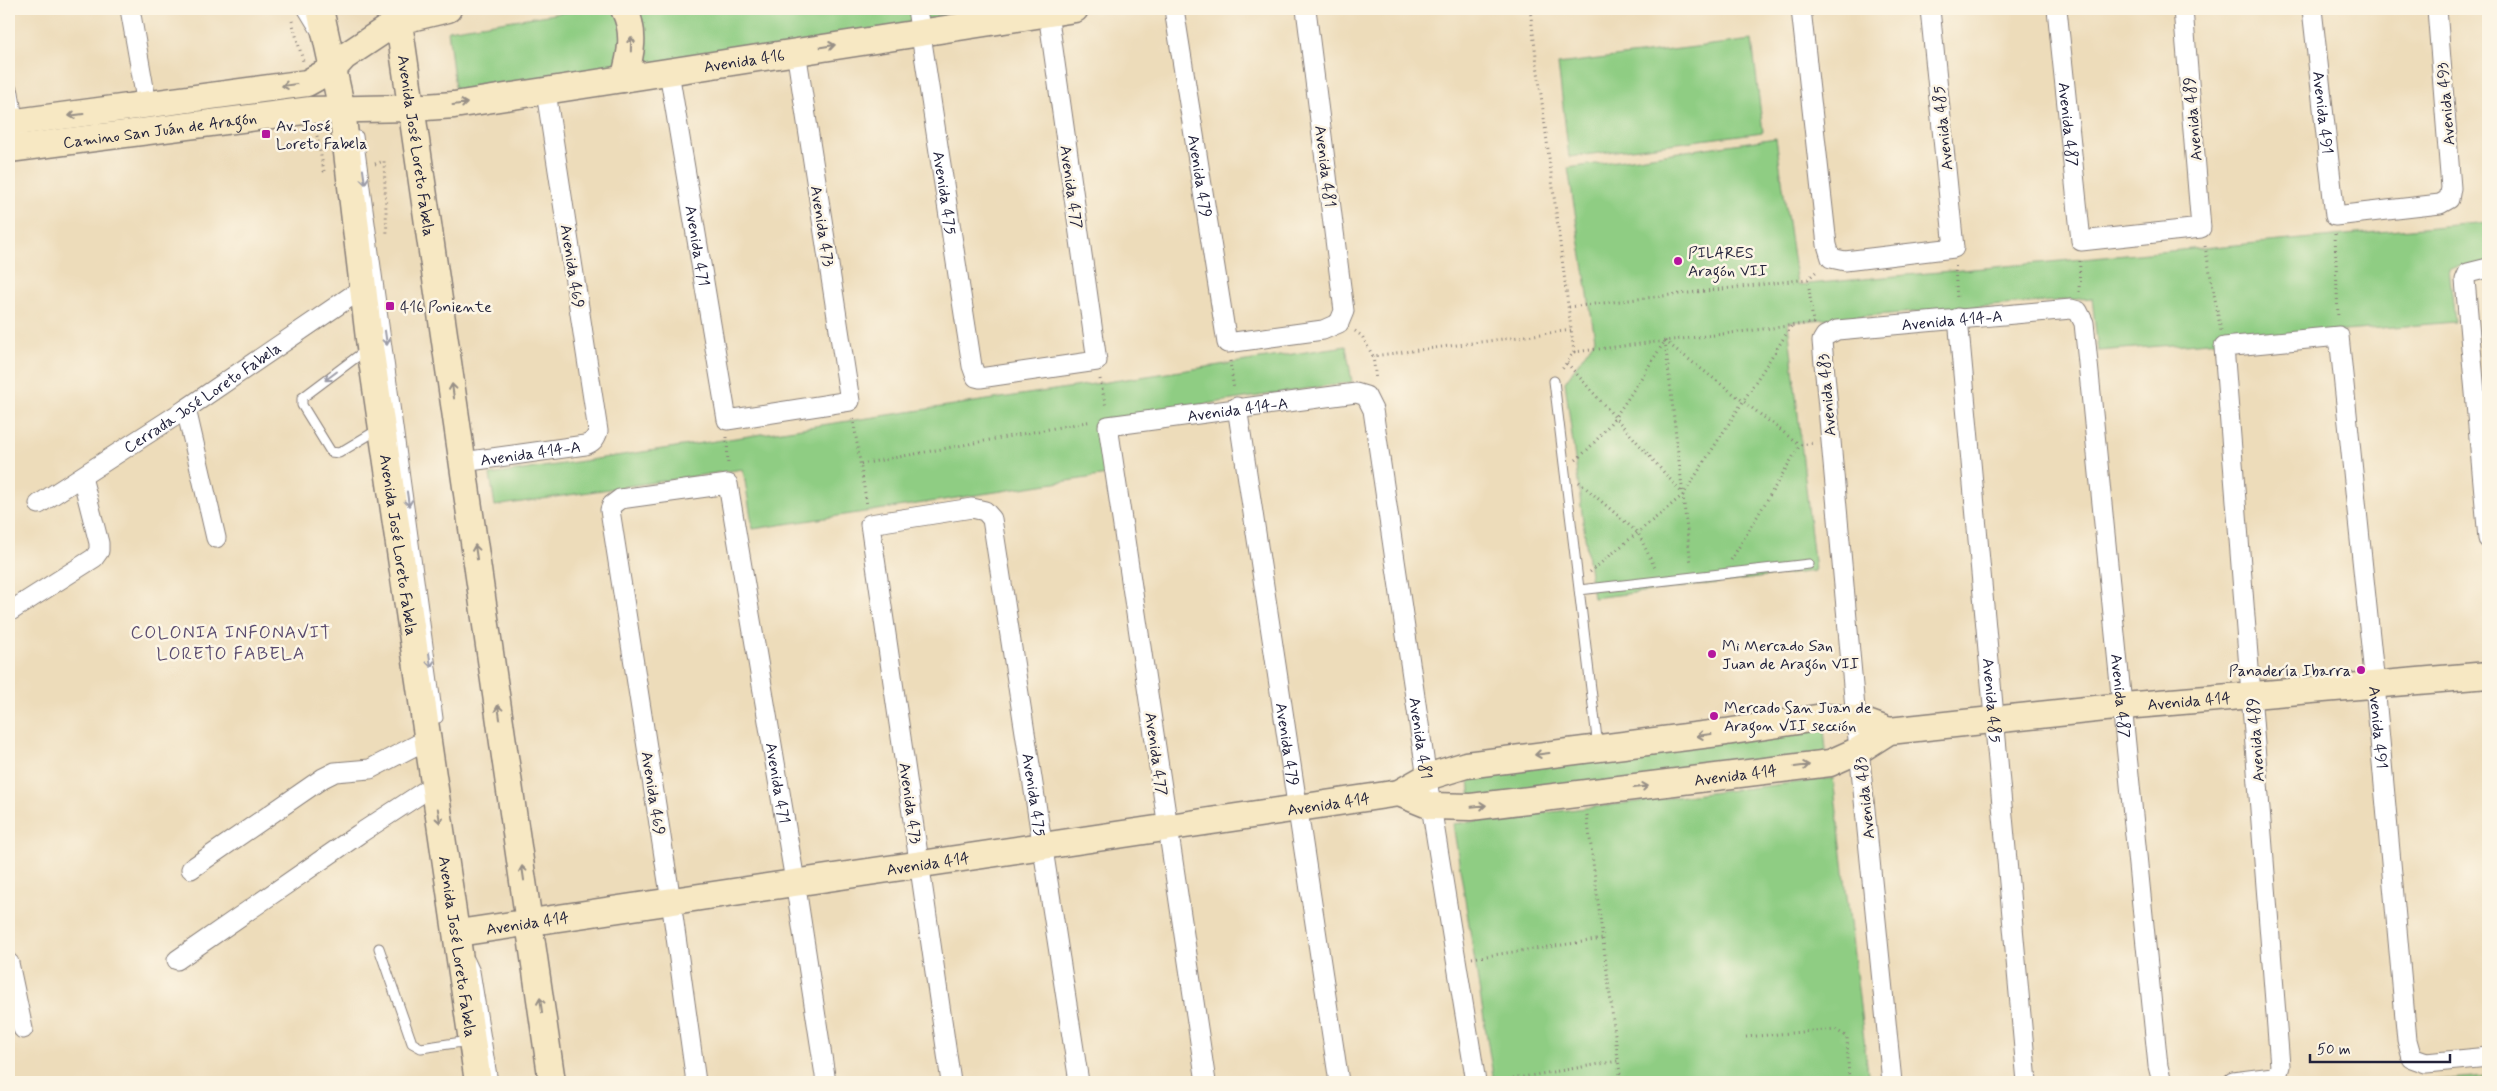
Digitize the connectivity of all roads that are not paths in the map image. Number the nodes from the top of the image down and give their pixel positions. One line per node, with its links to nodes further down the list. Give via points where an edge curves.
1 (130, 9): 25 (street)
2 (302, 9): 19 (lane)
3 (320, 9): 19 (street, Avenida José Loreto Fabela)
4 (448, 9): 16 (street)
5 (624, 9): 21 (street, one-way to 5, via 631,53 632,31)
6 (1075, 9): 15 (street, Avenida 416)
7 (1174, 9): 39 (street, Avenida 479, via 1227,344 1324,330)
8 (1306, 9): 39 (street, Avenida 481, via 1344,311)
9 (1801, 9): 10 (street, Avenida 485, via 1826,245 1831,258 1845,261 1954,248)
10 (1930, 9)
11 (2057, 9): 34 (street, Avenida 487, via 2081,241)
12 (2183, 9): 34 (street, Avenida 489)
13 (2312, 9): 33 (street, Avenida 491, via 2335,216 2440,204)
14 (2437, 9): 33 (street, Avenida 493)
15 (1048, 13): 17 (street, Avenida 416); 43 (street, Avenida 477, via 1097,361 986,379)
16 (397, 15): 19 (street, Camino San Juán de Aragón); 26 (street, Avenida José Loreto Fabela)
17 (919, 20): 18 (street, Avenida 416, one-way to 17); 43 (street, Avenida 475)
18 (796, 52): 20 (street, Avenida 416); 48 (street, Avenida 473, via 850,401)
19 (339, 59): 24 (street, Camino San Juán de Aragón, one-way to 24, via 307,83); 28 (street, Avenida José Loreto Fabela)
20 (669, 72): 21 (street, Avenida 416); 48 (street, Avenida 471)
21 (624, 79): 22 (street, Avenida 416)
22 (546, 92): 26 (street, Avenida 416, one-way to 22); 51 (street, Avenida 469, via 598,431)
23 (9, 93): 29 (street)
24 (188, 99): 25 (street, Camino San Juán de Aragón); 30 (street)
25 (147, 105): 27 (street, Camino San Juán de Aragón)
26 (411, 108): 28 (street, Camino San Juán de Aragón); 52 (street, Avenida José Loreto Fabela, one-way to 26)
27 (110, 111): 29 (street, Camino San Juán de Aragón, one-way to 29); 31 (street)
28 (352, 113): 30 (street, Camino San Juán de Aragón, via 311,110); 36 (street, Avenida José Loreto Fabela); 69 (lane, one-way to 69)
29 (11, 123): 32 (street)
30 (191, 126): 31 (street, Camino San Juán de Aragón)
31 (115, 136): 32 (street, Camino San Juán de Aragón)
32 (13, 148)
33 (2450, 199)
34 (2201, 228)
35 (2488, 268): 58 (street, via 2468,274 2465,280)
36 (363, 288): 41 (street, Avenida José Loreto Fabela); 47 (street, Cerrada José Loreto Fabela)
37 (2078, 311): 38 (street, Avenida 414-A); 65 (street, Avenida 487, via 2084,323)
38 (1958, 318): 40 (street, Avenida 414-A, via 1837,330); 67 (street, Avenida 485)
39 (1339, 322)
40 (1826, 336): 66 (street, Avenida 483, via 1821,348)
41 (370, 347): 50 (street, Avenida José Loreto Fabela); 50 (lane, one-way to 50, via 302,398 302,405 331,452 339,453)
42 (2224, 347): 63 (street, Avenida 491, via 2339,336); 64 (street, Avenida 489)
43 (976, 377)
44 (1554, 381): 60 (lane)
45 (1366, 396): 46 (street, Avenida 414-A, via 1346,393); 73 (street, Avenida 481, via 1373,410)
46 (1237, 407): 49 (street, Avenida 414-A); 75 (street, Avenida 479)
47 (186, 409): 53 (street, Cerrada José Loreto Fabela); 57 (street)
48 (727, 420)
49 (1108, 422): 77 (street, Avenida 477)
50 (382, 427): 69 (street, Avenida José Loreto Fabela)
51 (594, 440): 52 (street, Avenida 414-A, via 584,445)
52 (463, 462): 83 (street, Avenida José Loreto Fabela, one-way to 52)
53 (82, 477): 54 (street, Cerrada José Loreto Fabela); 61 (street, via 99,551 94,558)
54 (39, 504)
55 (612, 505): 81 (street, Avenida 471, via 620,499 728,484); 82 (street, Avenida 469, via 610,516)
56 (870, 524): 78 (street, Avenida 475, via 972,508 985,511 992,519); 79 (street, Avenida 473)
57 (216, 538)
58 (2488, 539)
59 (1809, 564): 60 (lane, via 1661,581)
60 (1579, 586): 70 (lane)
61 (9, 612)
62 (2488, 675): 63 (street, Avenida 414)
63 (2376, 685): 64 (street, Avenida 414); 90 (street, Avenida 491, via 2407,1040 2412,1058 2426,1063)
64 (2251, 695): 65 (street, Avenida 414); 104 (street, Avenida 489, via 2280,1058 2278,1073 2267,1079)
65 (2124, 706): 67 (street, Avenida 414); 103 (street, Avenida 487)
66 (1856, 718): 68 (street, Avenida 414); 70 (street, Avenida 414, one-way to 70, via 1823,717); 71 (street, Avenida 483)
67 (1995, 719): 68 (street, Avenida 414); 102 (street, Avenida 485)
68 (1889, 731): 71 (street, Avenida 414)
69 (433, 733): 72 (street, Avenida José Loreto Fabela); 80 (street, via 370,769 335,772 323,778)
70 (1598, 747): 73 (street, Avenida 414, one-way to 73, via 1466,765)
71 (1859, 750): 76 (street, Avenida 414, one-way to 71, via 1471,807 1830,763); 101 (street, Avenida 483)
72 (438, 774): 84 (street, Avenida José Loreto Fabela, one-way to 84); 86 (street, via 359,834)
73 (1427, 777): 74 (street, Avenida 414); 76 (street, Avenida 481)
74 (1399, 793): 75 (street, Avenida 414); 76 (street, Avenida 414)
75 (1296, 806): 77 (street, Avenida 414); 99 (street, Avenida 479)
76 (1431, 806): 100 (street, Avenida 481)
77 (1167, 826): 78 (street, Avenida 414); 98 (street, Avenida 477)
78 (1043, 844): 79 (street, Avenida 414); 97 (street, Avenida 475)
79 (920, 862): 81 (street, Avenida 414); 96 (street, Avenida 473)
80 (191, 869)
81 (796, 881): 82 (street, Avenida 414); 95 (street, Avenida 471)
82 (671, 901): 83 (street, Avenida 414); 94 (street, Avenida 469)
83 (530, 922): 84 (street, Avenida 414); 93 (street, Avenida José Loreto Fabela, one-way to 83)
84 (458, 933): 89 (street, Avenida José Loreto Fabela); 92 (lane, via 475,971)
85 (379, 948): 89 (lane, via 416,1047)
86 (177, 960)
87 (9, 963): 88 (street)
88 (23, 1029)
89 (472, 1040): 91 (street, Avenida José Loreto Fabela)
90 (2488, 1057)
91 (478, 1082)
92 (493, 1082)
93 (552, 1082)
94 (696, 1082)
95 (826, 1082)
96 (951, 1082)
97 (1079, 1082)
98 (1206, 1082)
99 (1339, 1082)
100 (1476, 1082)
101 (1892, 1082)
102 (2027, 1082)
103 (2162, 1082)
104 (2232, 1082)

